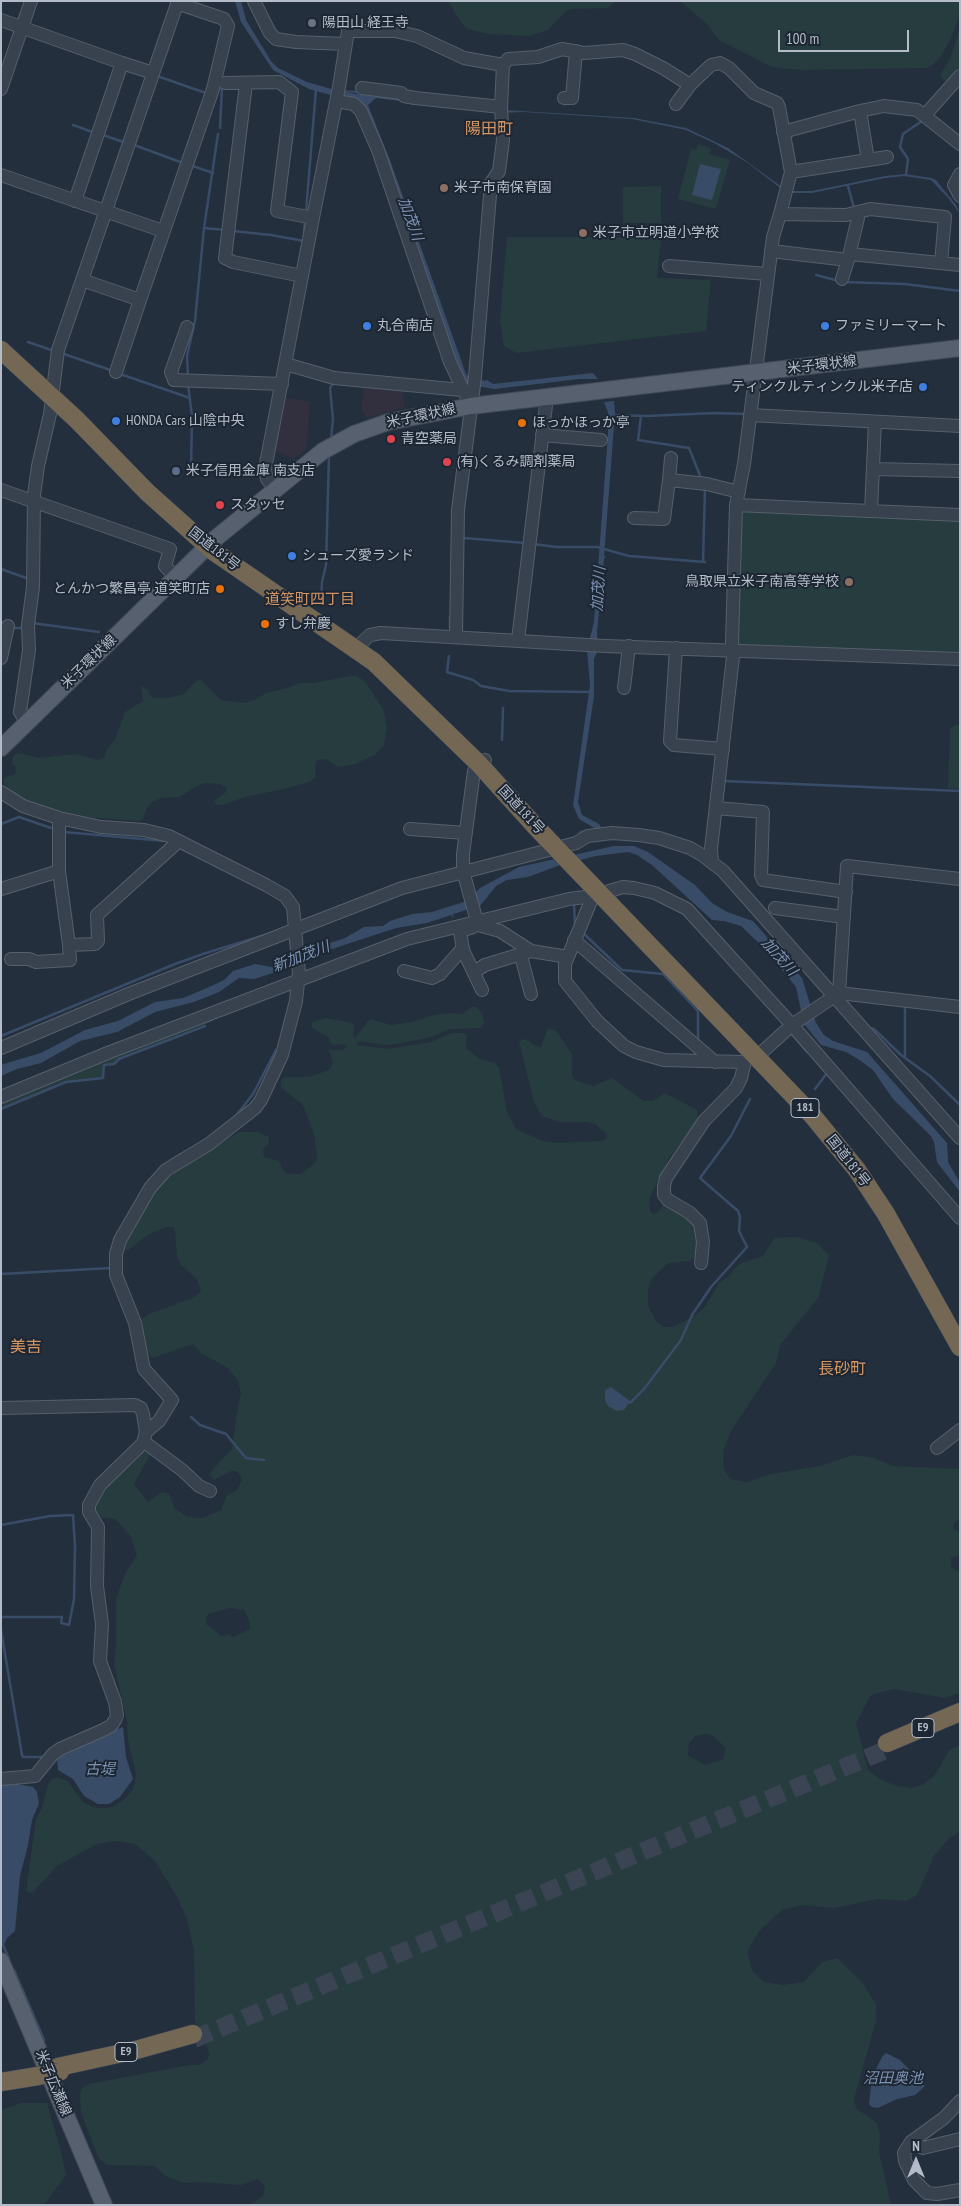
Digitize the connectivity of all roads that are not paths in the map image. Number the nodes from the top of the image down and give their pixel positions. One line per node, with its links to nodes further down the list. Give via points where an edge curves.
1 (31, 1): 5 (street)
2 (254, 1): 6 (street, via 276,39)
3 (177, 2): 10 (street); 36 (street, via 224,19 228,26 213,89)
4 (1, 20): 5 (street)
5 (22, 27): 8 (street); 16 (street)
6 (346, 44): 9 (street, via 348,31 395,31 417,36 464,58); 18 (street)
7 (576, 51): 9 (street, via 562,49 544,56 508,59); 14 (street, via 626,51); 17 (street, via 572,98)
8 (122, 63): 10 (street); 31 (street)
9 (503, 65): 20 (street)
10 (153, 73): 32 (street)
11 (960, 76): 22 (street)
12 (225, 82): 13 (street)
13 (246, 84): 35 (street, via 278,82 292,92 277,210); 43 (street, via 225,258)
14 (690, 85): 19 (street); 23 (street, via 711,65 720,63 754,93 777,103)
15 (362, 88): 20 (street, via 415,98)
16 (1, 89)
17 (564, 98)
18 (337, 101): 35 (street); 55 (street, via 354,104 365,118)
19 (676, 104)
20 (500, 107): 58 (street, via 503,140 499,171 491,183)
21 (860, 111): 22 (street, via 895,106); 23 (street); 26 (street)
22 (925, 115): 24 (street)
23 (783, 132): 27 (street)
24 (960, 144)
25 (887, 157): 26 (street)
26 (868, 160): 27 (street)
27 (791, 172): 33 (street)
28 (960, 174): 30 (street, via 954,185)
29 (1, 175): 31 (street)
30 (960, 196)
31 (75, 201): 32 (street)
32 (105, 211): 36 (street); 45 (street)
33 (780, 214): 34 (street); 37 (street)
34 (856, 214): 38 (street, via 858,218); 39 (street, via 870,209 944,216)
35 (313, 218): 43 (street)
36 (163, 231): 46 (street)
37 (771, 250): 38 (street); 42 (street)
38 (849, 257): 39 (street); 44 (street)
39 (941, 263): 40 (street)
40 (960, 265)
41 (669, 266): 42 (street)
42 (768, 274): 53 (street)
43 (302, 276): 51 (street)
44 (842, 279)
45 (82, 280): 46 (street); 56 (street, via 58,350)
46 (140, 300): 52 (street)
47 (186, 327): 54 (street, via 170,372 174,380)
48 (1, 340): 56 (highway, 国道181号 / 181)
49 (960, 348): 53 (main road, 米子環状線)
50 (1, 350): 56 (highway, 国道181号 / 181)
51 (286, 364): 54 (street); 55 (street, via 334,378)
52 (116, 372)
53 (756, 372): 57 (main road, 米子環状線); 59 (street)
54 (282, 384): 68 (street, via 265,469)
55 (462, 390): 58 (street)
56 (52, 392): 71 (street); 75 (highway, 国道181号 / 181)
57 (547, 397): 58 (main road, 米子環状線); 62 (street)
58 (471, 406): 68 (main road, 米子環状線, via 388,422 354,434 323,451); 79 (street, via 458,510)
59 (750, 415): 60 (street); 70 (street)
60 (875, 422): 61 (street); 65 (street)
61 (960, 426)
62 (542, 435): 63 (street); 80 (street)
63 (601, 440)
64 (670, 458): 67 (street)
65 (873, 469): 66 (street); 72 (street)
66 (960, 472)
67 (669, 480): 70 (street, via 707,484); 74 (street, via 664,519)
68 (274, 488): 75 (main road, 米子環状線)
69 (1, 490): 71 (street)
70 (737, 498): 72 (street); 84 (street)
71 (34, 502): 76 (street, via 170,549 165,566); 78 (street)
72 (871, 511): 73 (street)
73 (960, 515)
74 (634, 518)
75 (212, 542): 76 (main road, 米子環状線); 81 (highway, 国道181号 / 181, via 235,554 336,625)
76 (176, 577): 88 (main road, 米子環状線)
77 (5, 625): 78 (street); 85 (street)
78 (28, 625): 88 (street, via 28,665 20,712)
79 (456, 636): 80 (street); 81 (street, via 373,634)
80 (518, 640): 82 (street)
81 (357, 646): 91 (highway, 国道181号 / 181, via 406,681)
82 (629, 646): 83 (street); 87 (street)
83 (676, 648): 84 (street); 90 (street, via 670,741 674,745)
84 (732, 651): 86 (street); 90 (street)
85 (1, 658)
86 (960, 659)
87 (624, 688)
88 (27, 723): 89 (main road, 米子環状線)
89 (1, 748)
90 (723, 748): 93 (street)
91 (483, 762): 96 (street, via 474,771); 98 (highway, 国道181号 / 181)
92 (1, 792): 94 (street, via 23,806)
93 (716, 808): 99 (street); 104 (street, via 762,812 763,880)
94 (59, 818): 97 (street, via 101,827 144,830); 100 (street)
95 (410, 829): 96 (street)
96 (466, 833): 101 (street)
97 (179, 841): 109 (street, via 285,896 292,907); 111 (street, via 97,915 98,941 95,944)
98 (564, 848): 99 (street, via 588,836 639,834 683,846); 101 (street); 105 (highway, 国道181号 / 181)
99 (712, 862): 121 (street, via 734,882)
100 (59, 871): 103 (street); 111 (street)
101 (464, 873): 108 (street); 109 (street, via 402,888)
102 (960, 879): 104 (street, via 847,866)
103 (1, 889)
104 (846, 892): 107 (street)
105 (602, 894): 108 (street); 110 (street); 123 (street, via 624,887 640,889 687,909); 125 (highway, 国道181号 / 181)
106 (775, 908): 107 (street)
107 (844, 917): 121 (street)
108 (477, 921): 112 (street, via 460,931); 113 (street, via 500,931); 118 (street, via 406,939)
109 (296, 932): 118 (street); 124 (street, via 131,993)
110 (574, 940): 114 (street); 126 (street)
111 (69, 945): 115 (street, via 70,960 36,962)
112 (463, 948): 116 (street, via 440,974 432,978); 117 (street)
113 (526, 953): 114 (street); 117 (street, via 485,965); 120 (street)
114 (568, 957): 126 (street, via 564,976 570,989 597,1022 624,1046 664,1060)
115 (11, 959)
116 (404, 970)
117 (474, 972): 119 (street)
118 (299, 976): 127 (street); 135 (street, via 282,1055 255,1108 209,1144 166,1170 150,1188 118,1247 116,1276 135,1324 144,1370 172,1400)
119 (482, 990)
120 (531, 994)
121 (834, 996): 122 (street); 123 (street); 128 (street)
122 (960, 1007)
123 (793, 1025): 125 (street); 129 (street)
124 (1, 1048)
125 (754, 1056): 126 (street); 130 (street, via 736,1088 704,1121 666,1178 664,1196 700,1223 703,1242); 131 (highway, 国道181号 / 181, via 826,1116 877,1182); 132 (highway, 国道181号 / 181, via 812,1115 857,1170 886,1214)
126 (716, 1062)
127 (1, 1097)
128 (960, 1138)
129 (960, 1218)
130 (701, 1263)
131 (960, 1329)
132 (960, 1347)
133 (1, 1408): 135 (street, via 135,1405 141,1408 145,1422)
134 (960, 1430): 136 (street)
135 (144, 1437): 137 (street, via 147,1444 199,1486); 140 (street, via 100,1485 89,1505 89,1512 98,1527 97,1586 102,1624 100,1661 116,1702 115,1720 101,1732 60,1749 35,1776)
136 (937, 1448)
137 (210, 1491)
138 (960, 1712): 139 (highway, E9, via 887,1746)
139 (960, 1719)
140 (1, 1779)
141 (1, 1961): 150 (main road, 米子広瀬線)
142 (194, 2037): 143 (highway, E9)
143 (37, 2073): 144 (highway, E9); 145 (highway, E9)
144 (1, 2077)
145 (1, 2082)
146 (960, 2101): 148 (street, via 944,2118)
147 (960, 2138): 148 (street, via 923,2148)
148 (911, 2142): 149 (street, via 905,2149 905,2161 919,2187 932,2194)
149 (960, 2190)
150 (104, 2205)

